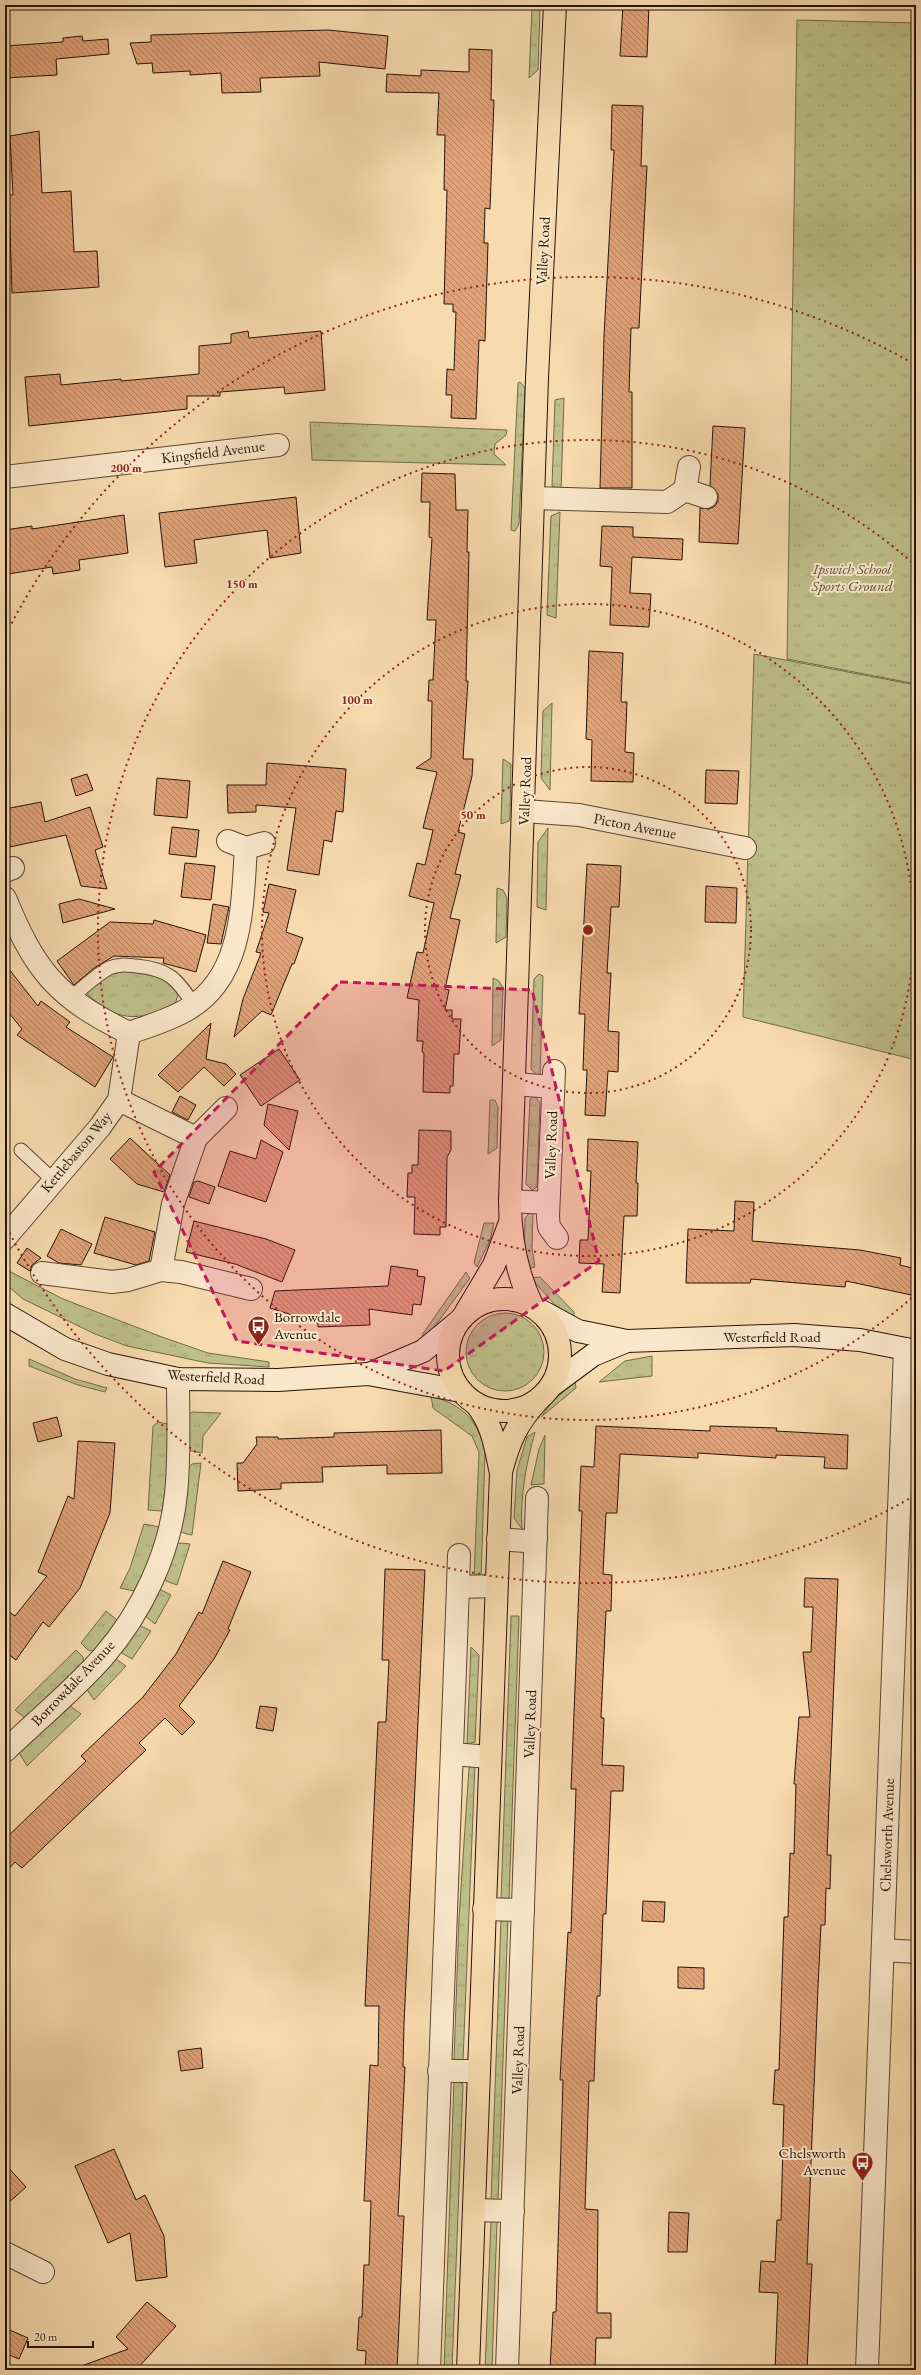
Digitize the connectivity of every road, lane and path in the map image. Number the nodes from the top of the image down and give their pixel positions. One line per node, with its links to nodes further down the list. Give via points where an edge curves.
1 (555, 5): 5 (main road, Valley Road)
2 (278, 445): 4 (street, Kingsfield Avenue)
3 (689, 467): 5 (street, via 696,494 667,502)
4 (5, 477)
5 (533, 498): 6 (main road, Valley Road)
6 (524, 811): 8 (street, Picton Avenue, via 579,814); 13 (main road, Valley Road)
7 (246, 844): 11 (street, via 240,920 231,958 211,989)
8 (745, 848)
9 (5, 898): 10 (street, via 30,951 42,969)
10 (70, 999): 11 (lane, via 101,973 121,964 164,971 174,977); 12 (street, via 102,1020)
11 (194, 1005): 12 (street, via 160,1022)
12 (129, 1033): 14 (street, Kettlebaston Way)
13 (515, 1084): 19 (main road, Valley Road); 20 (street, Valley Road, via 553,1079)
14 (119, 1100): 16 (street); 18 (street, Kettlebaston Way, via 100,1127)
15 (226, 1108): 16 (street)
16 (196, 1138): 24 (street, via 173,1204)
17 (21, 1150): 18 (lane)
18 (53, 1180): 22 (street, Kettlebaston Way)
19 (510, 1201): 20 (street); 21 (main road, Valley Road)
20 (548, 1203): 23 (street, Valley Road, via 549,1227)
21 (510, 1222): 27 (main road, Valley Road, via 518,1273); 29 (main road, Valley Road, via 494,1265)
22 (5, 1238)
23 (557, 1238)
24 (161, 1270): 25 (street, via 112,1282); 26 (street, via 181,1272)
25 (42, 1273)
26 (251, 1289)
27 (536, 1308): 29 (main road, via 515,1299 498,1298 481,1303); 30 (street, Westerfield Road, via 578,1331); 34 (main road, via 552,1324 561,1355 558,1371)
28 (5, 1314): 33 (street, Westerfield Road, via 65,1349 108,1364)
29 (462, 1318): 32 (street, Westerfield Road, via 423,1351); 35 (main road, via 450,1339 448,1358 452,1375)
30 (627, 1340): 31 (street, Westerfield Road, via 794,1335 834,1337); 34 (street, Westerfield Road, via 594,1356)
31 (910, 1350): 48 (street, Chelsworth Avenue)
32 (368, 1374): 33 (street, Westerfield Road, via 278,1380); 35 (street, Westerfield Road)
33 (178, 1379): 43 (street, Borrowdale Avenue, via 176,1494 163,1553 153,1578 121,1633 102,1657)
34 (544, 1393): 35 (main road, via 521,1408 503,1411); 36 (main road, via 514,1431)
35 (468, 1397): 36 (main road, via 486,1416 492,1430)
36 (501, 1472): 39 (main road)
37 (537, 1498): 38 (street, Valley Road)
38 (536, 1538): 39 (street, via 525,1541); 47 (street, Valley Road)
39 (498, 1540): 41 (main road)
40 (459, 1555): 42 (street)
41 (496, 1586): 42 (street); 45 (main road)
42 (458, 1587): 44 (street)
43 (5, 1751)
44 (452, 1754): 45 (street); 50 (street)
45 (490, 1757): 46 (main road)
46 (484, 1908): 47 (street); 51 (main road)
47 (523, 1910): 53 (street, Valley Road)
48 (883, 1950): 49 (street); 59 (street, Chelsworth Avenue)
49 (916, 1952)
50 (439, 2071): 51 (street); 56 (street)
51 (479, 2072): 52 (main road)
52 (474, 2210): 53 (street); 57 (main road)
53 (512, 2211): 58 (street, Valley Road)
54 (5, 2253): 55 (street)
55 (43, 2272)
56 (429, 2370)
57 (468, 2370)
58 (507, 2370)
59 (867, 2370)

